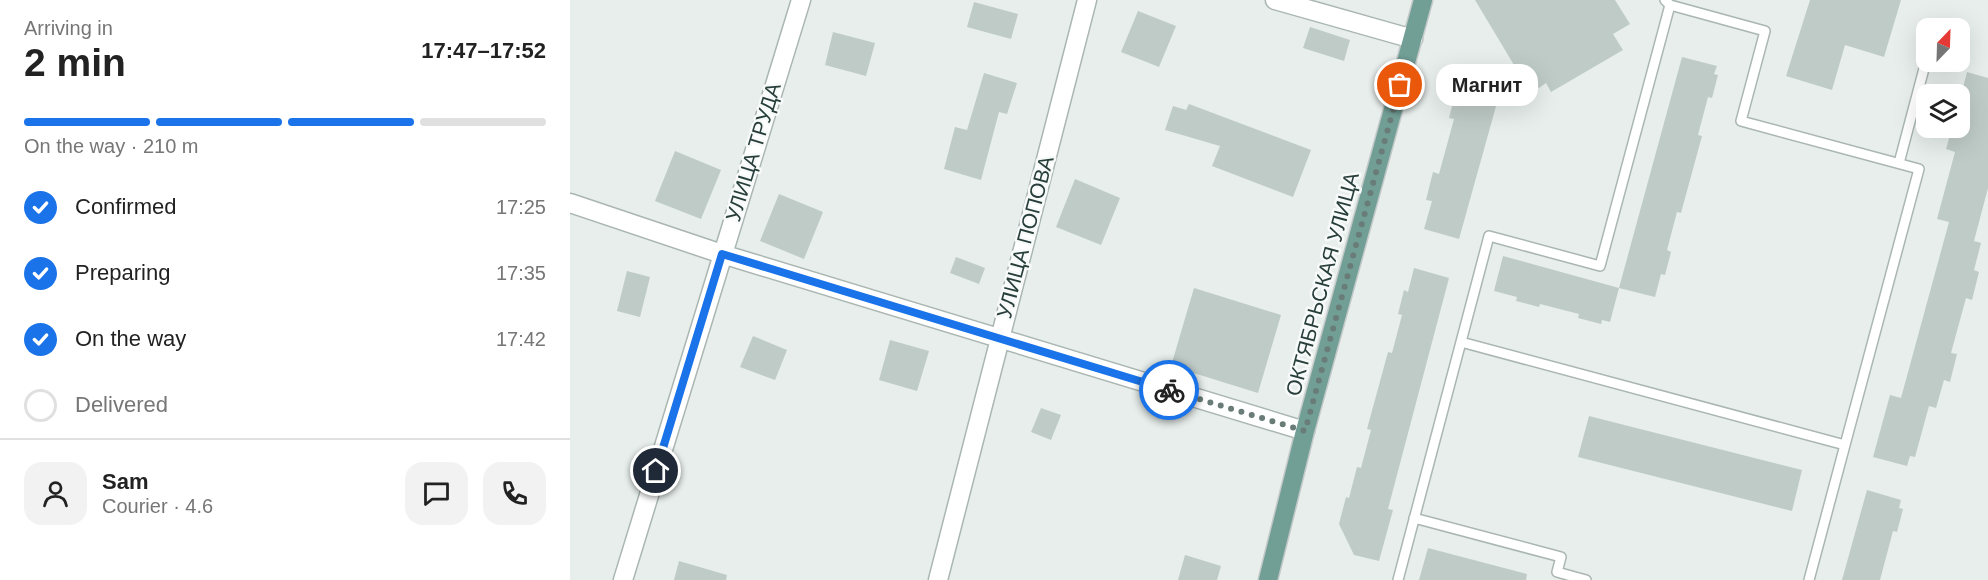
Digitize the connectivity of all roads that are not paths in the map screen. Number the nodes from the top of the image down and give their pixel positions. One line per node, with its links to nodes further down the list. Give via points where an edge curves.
1 (801, 0): 10 (street, УЛИЦА ТРУДА)
2 (1088, 0): 11 (street, УЛИЦА ПОПОВА)
3 (1275, 0): 6 (street)
4 (1423, 0): 6 (main road, ОКТЯБРЬСКАЯ УЛИЦА)
5 (1668, 2): 8 (lane, via 1765,31 1741,122); 12 (lane, via 1600,266 1489,237)
6 (1413, 39): 13 (main road, ОКТЯБРЬСКАЯ УЛИЦА)
7 (1923, 72): 8 (lane)
8 (1899, 164): 14 (lane, via 1918,169)
9 (570, 203): 10 (street)
10 (722, 254): 11 (street); 17 (street, УЛИЦА ТРУДА)
11 (999, 339): 13 (street); 18 (street, УЛИЦА ПОПОВА)
12 (1461, 342): 14 (lane); 15 (lane)
13 (1305, 431): 16 (main road, ОКТЯБРЬСКАЯ УЛИЦА)
14 (1845, 445): 21 (lane)
15 (1414, 518): 19 (lane); 20 (lane, via 1561,557 1557,573)
16 (1271, 578)
17 (623, 580)
18 (938, 580)
19 (1398, 580)
20 (1586, 580)
21 (1809, 580)

